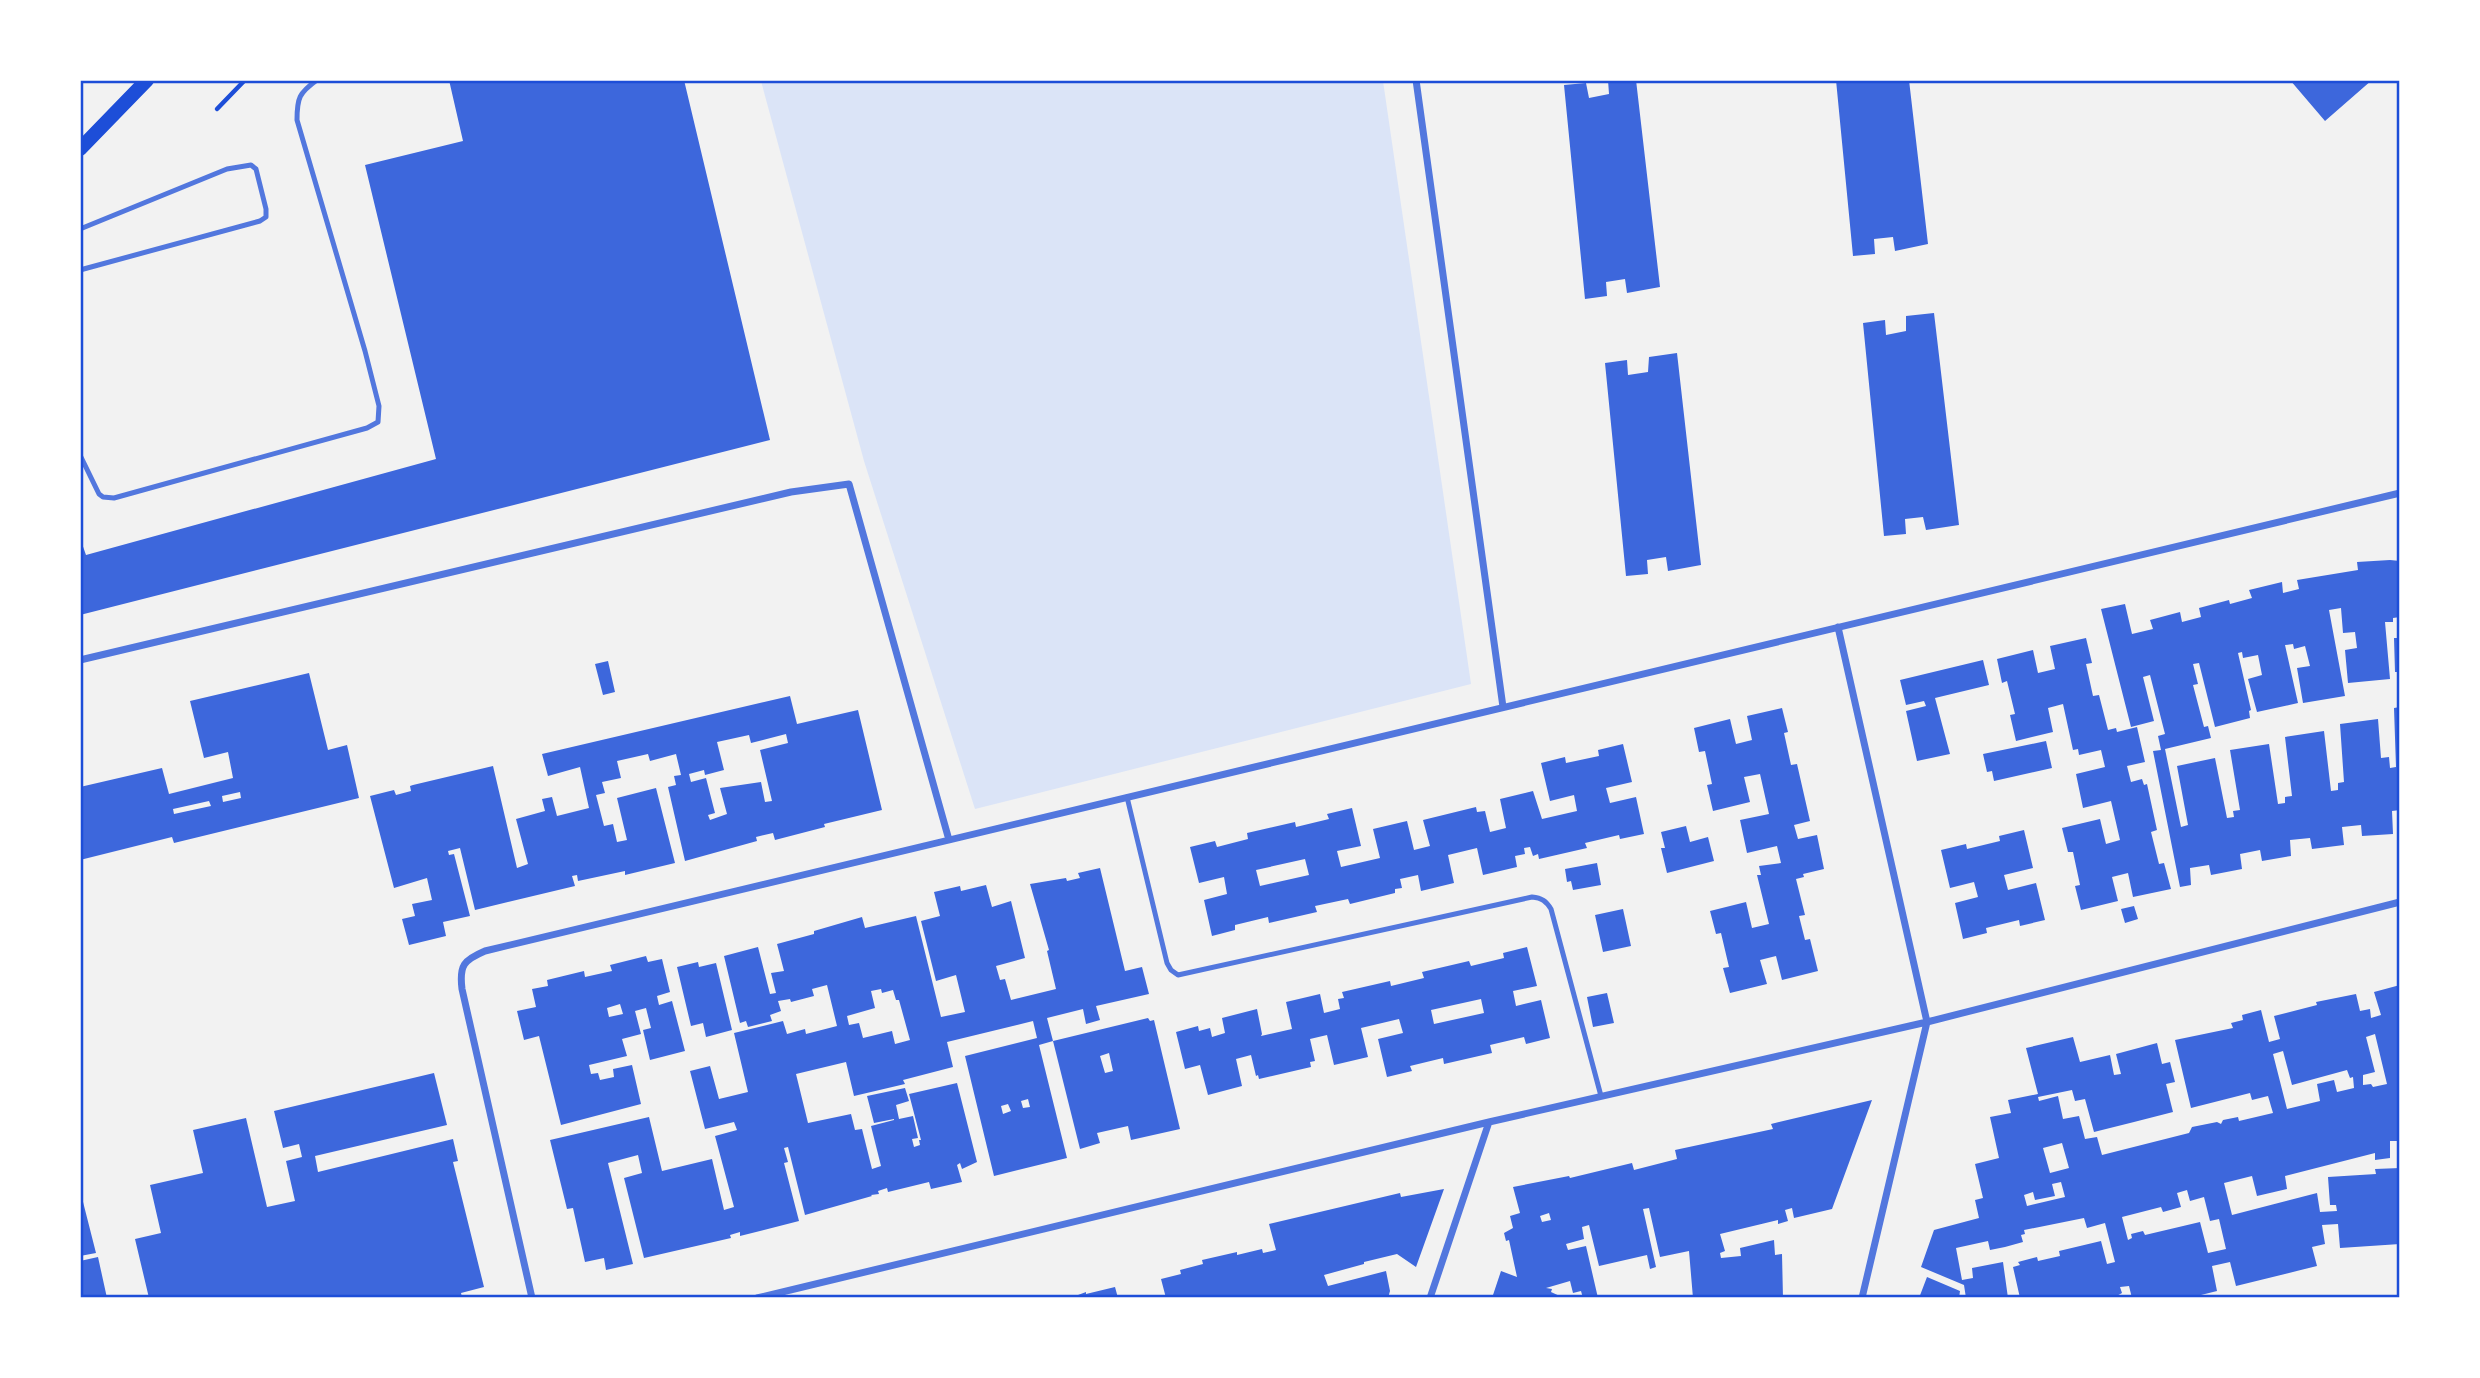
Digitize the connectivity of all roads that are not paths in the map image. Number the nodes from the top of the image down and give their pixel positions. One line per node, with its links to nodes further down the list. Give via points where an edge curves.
1 (147, 80): 4 (main road)
2 (317, 80): 7 (lane, via 303,90 297,120 345,277 379,406 377,422 114,498 99,494)
3 (1416, 80): 11 (street)
4 (80, 149)
5 (80, 229): 6 (lane, via 226,169 248,165 256,169 266,209 260,221)
6 (80, 270)
7 (80, 455)
8 (2399, 493): 9 (street)
9 (1838, 627): 11 (street); 15 (street)
10 (80, 660): 13 (street, via 791,492 849,484)
11 (1503, 708): 12 (street)
12 (1128, 797): 13 (street); 16 (lane, via 1167,963 1178,975 1532,897 1547,902)
13 (949, 840): 18 (street, via 485,951 464,964 462,989)
14 (2399, 902): 15 (street)
15 (1927, 1022): 16 (street); 21 (street)
16 (1601, 1096): 17 (street)
17 (1489, 1122): 19 (street); 20 (street)
18 (532, 1297)
19 (757, 1297)
20 (1430, 1297)
21 (1862, 1297)

